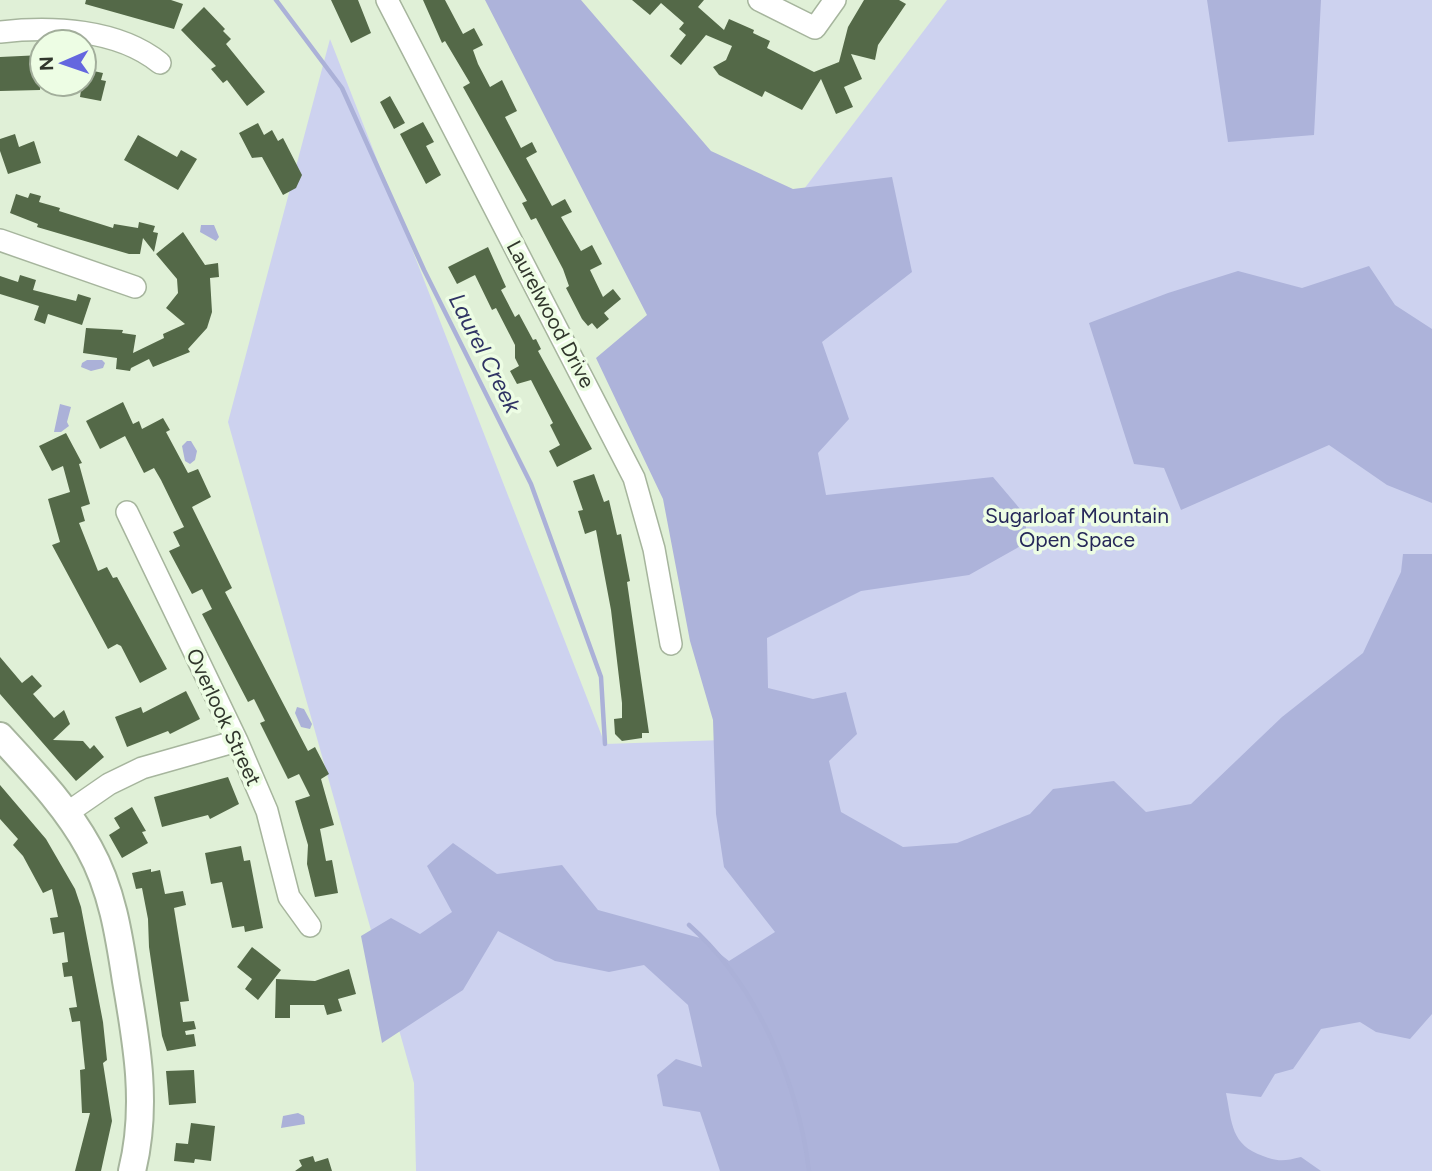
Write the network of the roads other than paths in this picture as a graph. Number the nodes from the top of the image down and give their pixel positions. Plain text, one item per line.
1 (387, 0) edge
2 (759, 0) edge
3 (835, 0) edge
4 (0, 32) edge
5 (160, 62) dead end
6 (0, 240) edge
7 (135, 287) dead end
8 (127, 512) dead end
9 (671, 644) dead end
10 (0, 736) edge
11 (237, 741) junction
12 (67, 813) junction
13 (310, 926) dead end
14 (132, 1171) edge

1 - 9 street, Laurelwood Drive
2 - 3 street
4 - 5 street
6 - 7 street
8 - 11 street, Overlook Street
10 - 12 main road
11 - 12 street
11 - 13 street, Overlook Street
12 - 14 main road

